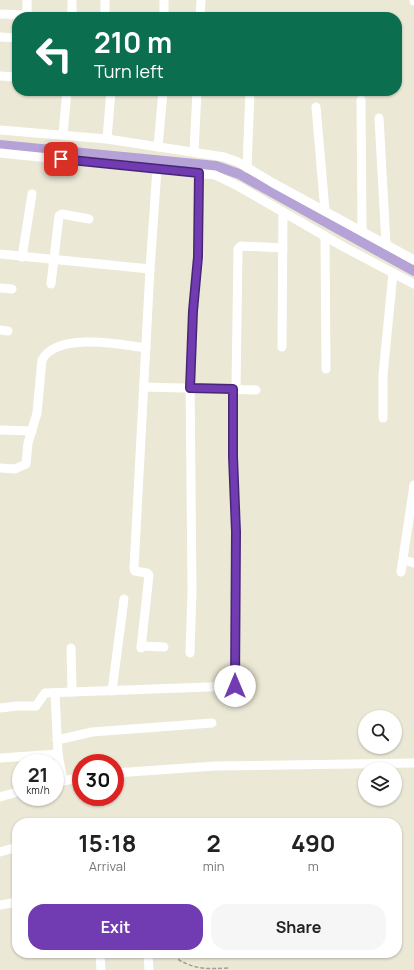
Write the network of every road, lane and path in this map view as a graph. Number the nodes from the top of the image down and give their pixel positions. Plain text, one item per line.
1 (27, 0) edge
2 (72, 0) edge
3 (105, 0) edge
4 (164, 0) edge
5 (201, 0) edge
6 (27, 12) edge
7 (72, 12) edge
8 (105, 12) edge
9 (164, 12) edge
10 (200, 12) edge
11 (0, 14) edge
12 (12, 14) edge
13 (0, 37) edge
14 (12, 38) edge
15 (0, 76) edge
16 (12, 77) edge
17 (66, 96) edge
18 (110, 96) edge
19 (163, 96) edge
20 (198, 96) edge
21 (250, 96) edge
22 (360, 100) dead end
23 (316, 108) dead end
24 (379, 118) dead end
25 (0, 130) edge
26 (63, 134) junction
27 (107, 140) junction
28 (158, 147) junction
29 (194, 152) junction
30 (0, 153) edge
31 (157, 168) junction
32 (247, 168) junction
33 (199, 173) junction
34 (32, 194) dead end
35 (325, 211) junction
36 (283, 212) junction
37 (89, 219) dead end
38 (362, 231) junction
39 (325, 236) junction
40 (386, 244) junction
41 (283, 248) junction
42 (0, 254) edge
43 (22, 257) junction
44 (53, 260) junction
45 (414, 260) edge
46 (150, 269) junction
47 (393, 273) junction
48 (52, 284) dead end
49 (414, 284) edge
50 (0, 288) edge
51 (12, 289) dead end
52 (282, 347) dead end
53 (146, 348) junction
54 (326, 369) dead end
55 (144, 387) junction
56 (190, 388) junction
57 (235, 389) junction
58 (256, 390) dead end
59 (383, 418) dead end
60 (0, 430) edge
61 (32, 431) junction
62 (0, 468) edge
63 (414, 485) edge
64 (404, 560) junction
65 (414, 563) edge
66 (401, 572) dead end
67 (124, 599) dead end
68 (164, 647) dead end
69 (71, 648) dead end
70 (190, 653) dead end
71 (235, 686) junction
72 (112, 691) junction
73 (72, 692) junction
74 (55, 693) junction
75 (235, 703) dead end
76 (0, 708) edge
77 (212, 723) dead end
78 (58, 740) junction
79 (58, 754) edge
80 (12, 757) edge
81 (0, 758) edge
82 (414, 763) edge
83 (124, 772) edge
84 (12, 794) edge
85 (0, 797) edge
86 (12, 848) edge
87 (0, 852) edge
88 (12, 903) edge
89 (0, 905) edge
90 (100, 958) edge
91 (148, 958) edge
92 (178, 958) edge
93 (229, 968) dead end
94 (101, 970) edge
95 (149, 970) edge

1 - 6 street
2 - 7 street
3 - 8 street
4 - 9 street
5 - 10 street
11 - 12 street
13 - 14 street
15 - 16 street
17 - 26 street
18 - 27 street
19 - 28 street
20 - 29 street
21 - 32 street
22 - 38 street
23 - 35 street
24 - 40 street
25 - 26 street
26 - 27 street
27 - 28 street
28 - 29 street
29 - 32 street
30 - 31 street
31 - 33 street
31 - 46 street
32 - 35 street
33 - 36 street
33 - 56 street
34 - 43 street
35 - 38 street
36 - 39 street
36 - 41 street
37 - 44 street
38 - 40 street
39 - 47 street
39 - 54 street
40 - 45 street
41 - 52 street
41 - 57 street
42 - 43 street
43 - 44 street
44 - 46 street
44 - 48 street
46 - 53 street
47 - 49 street
47 - 59 street
50 - 51 street
53 - 55 street
53 - 61 street
55 - 56 street
55 - 68 street
56 - 57 street
56 - 70 street
57 - 58 street
57 - 71 street
60 - 61 street
61 - 62 street
63 - 64 street
64 - 65 street
64 - 66 street
67 - 72 street
69 - 73 street
71 - 72 street
71 - 75 street
72 - 73 street
73 - 74 street
74 - 76 street
74 - 78 street
77 - 78 street
78 - 79 street
80 - 81 street
82 - 83 street
84 - 85 street
86 - 87 street
88 - 89 street
90 - 94 street
91 - 95 street
92 - 93 path

